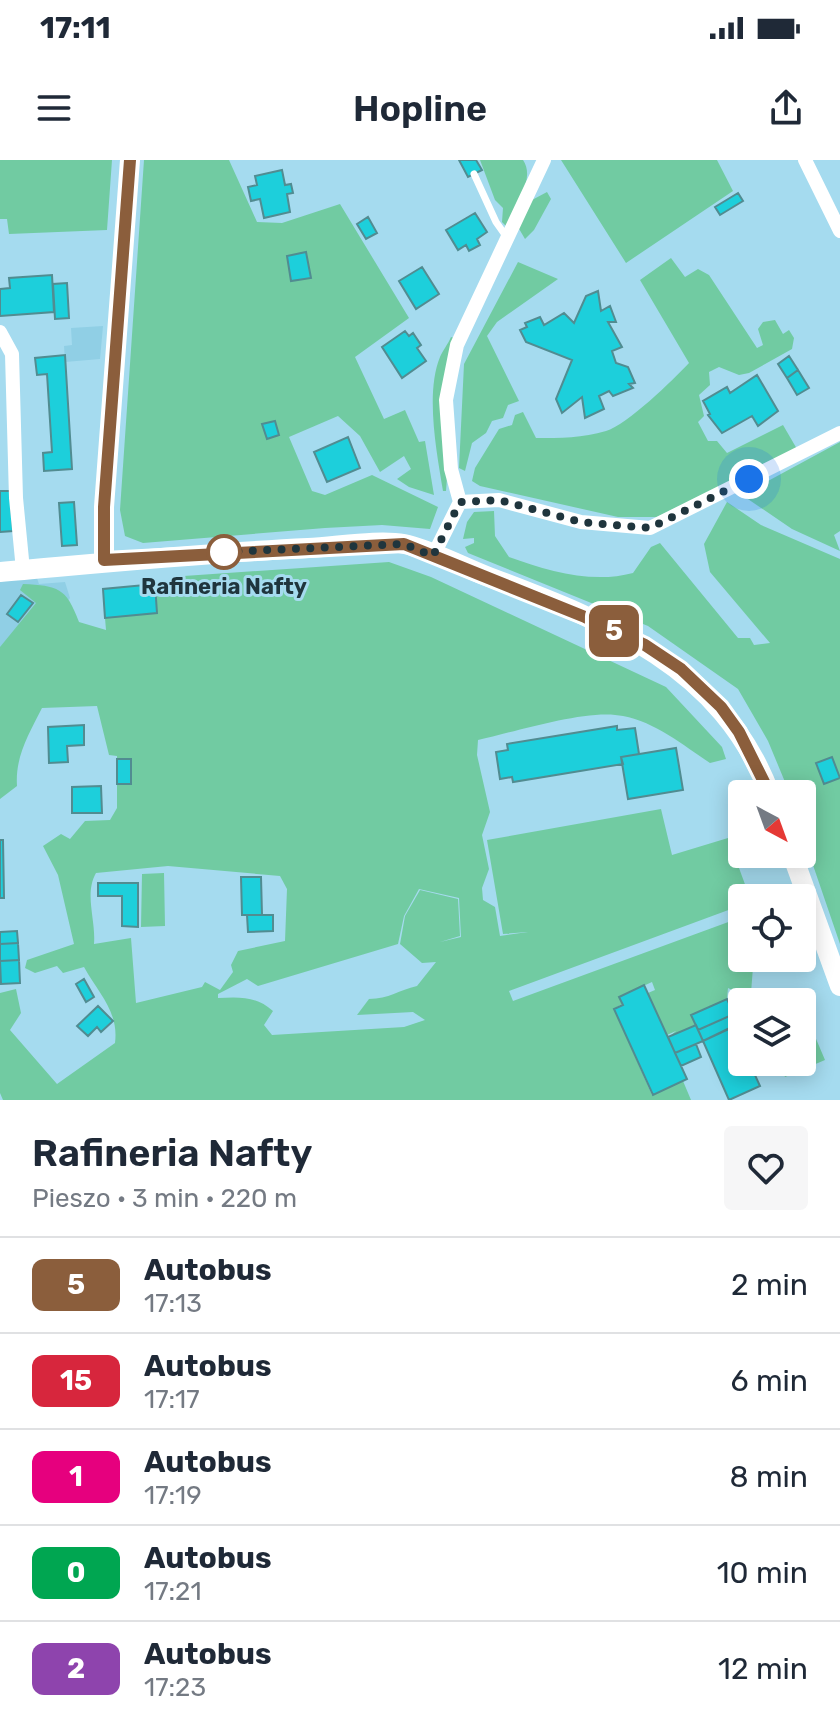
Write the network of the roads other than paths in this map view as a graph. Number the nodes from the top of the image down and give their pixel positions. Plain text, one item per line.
1 (130, 160) edge
2 (544, 160) edge
3 (805, 160) edge
4 (474, 174) dead end
5 (840, 231) edge
6 (509, 239) junction
7 (0, 332) edge
8 (840, 433) edge
9 (460, 502) junction
10 (433, 556) junction
11 (104, 560) junction
12 (23, 570) junction
13 (0, 572) edge
14 (763, 780) edge
15 (797, 868) edge
16 (840, 986) edge

1 - 11 street
2 - 6 street
3 - 5 street
4 - 6 lane
6 - 9 street
7 - 12 street
8 - 9 street
9 - 10 street
10 - 11 street
10 - 14 street
11 - 12 street
12 - 13 street
15 - 16 street

